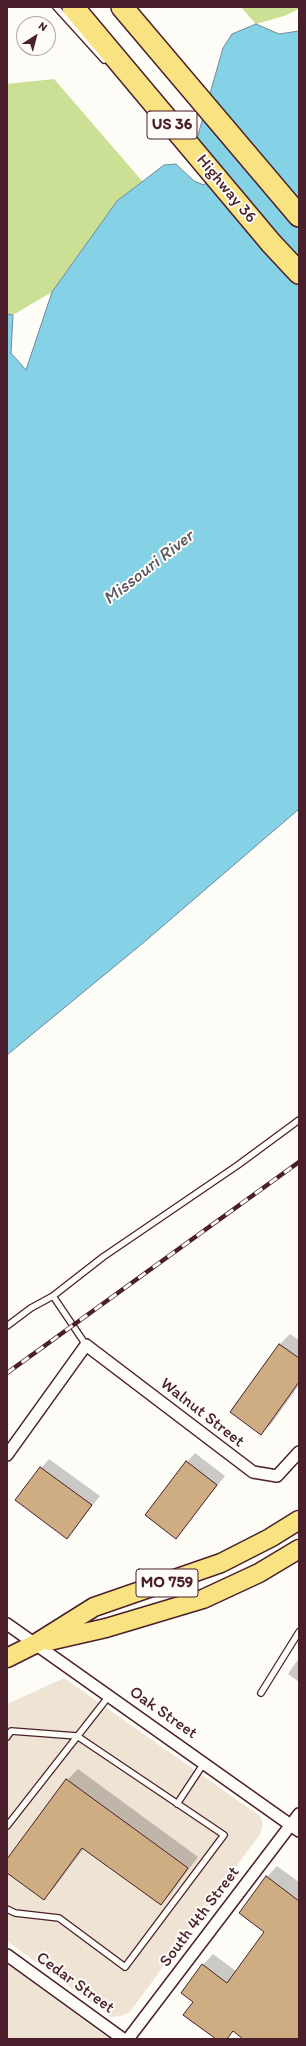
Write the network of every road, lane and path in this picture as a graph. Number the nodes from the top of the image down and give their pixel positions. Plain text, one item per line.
1 (56, 7) edge
2 (73, 7) edge
3 (122, 7) edge
4 (108, 64) dead end
5 (299, 216) edge
6 (299, 273) edge
7 (299, 1120) edge
8 (53, 1296) junction
9 (7, 1326) edge
10 (86, 1345) junction
11 (299, 1452) edge
12 (7, 1455) edge
13 (299, 1520) edge
14 (299, 1549) edge
15 (7, 1624) edge
16 (299, 1632) edge
17 (35, 1644) junction
18 (7, 1658) edge
19 (261, 1693) dead end
20 (109, 1695) junction
21 (77, 1736) junction
22 (7, 1737) edge
23 (204, 1763) junction
24 (177, 1804) junction
25 (299, 1814) edge
26 (7, 1826) edge
27 (295, 1829) edge
28 (7, 1909) edge
29 (7, 1955) edge
30 (123, 2039) edge
31 (128, 2039) edge

1 - 4 lane
2 - 6 highway, Highway 36 / US 36
3 - 5 highway, US 36
7 - 8 lane
8 - 9 lane
8 - 10 lane
10 - 11 street, Walnut Street
10 - 12 street
13 - 17 main road, MO 759
14 - 17 main road, MO 759
15 - 17 street, Oak Street
16 - 19 lane
17 - 18 main road, MO 759
17 - 20 street, Oak Street
20 - 21 lane
20 - 23 street, Oak Street
21 - 22 lane
21 - 24 lane
21 - 26 lane
23 - 24 lane
23 - 27 street, Oak Street
24 - 28 lane
25 - 27 street, South 4th Street
27 - 31 street, South 4th Street
29 - 30 street, Cedar Street

